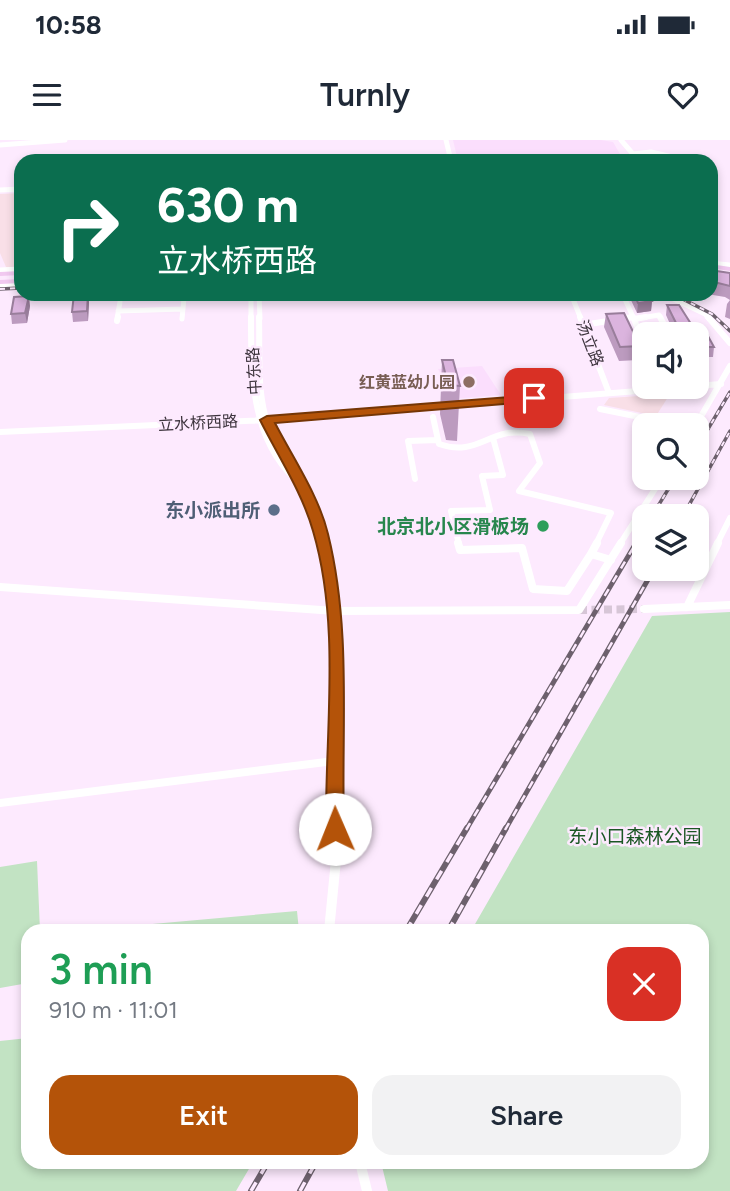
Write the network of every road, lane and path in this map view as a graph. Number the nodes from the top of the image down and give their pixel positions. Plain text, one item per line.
1 (65, 140) edge
2 (621, 140) edge
3 (0, 145) edge
4 (633, 154) joint
5 (660, 154) edge
6 (184, 301) edge
7 (251, 301) edge
8 (259, 301) edge
9 (574, 301) edge
10 (626, 301) edge
11 (678, 301) edge
12 (120, 302) dead end
13 (183, 309) junction
14 (149, 310) junction
15 (118, 311) junction
16 (182, 319) dead end
17 (634, 319) junction
18 (148, 320) dead end
19 (117, 321) dead end
20 (635, 322) edge
21 (663, 322) edge
22 (583, 325) junction
23 (730, 343) edge
24 (730, 366) edge
25 (722, 384) junction
26 (709, 385) edge
27 (632, 391) edge
28 (609, 393) junction
29 (600, 409) dead end
30 (704, 413) edge
31 (632, 415) edge
32 (433, 417) dead end
33 (263, 420) junction
34 (0, 432) edge
35 (493, 438) junction
36 (438, 440) junction
37 (415, 479) dead end
38 (655, 490) edge
39 (730, 518) edge
40 (591, 554) junction
41 (611, 560) junction
42 (0, 587) edge
43 (730, 605) edge
44 (687, 607) junction
45 (644, 609) tunnel mouth
46 (335, 611) junction
47 (334, 761) junction
48 (0, 803) edge
49 (331, 924) edge
50 (362, 1169) edge
51 (367, 1191) edge

1 - 3 street
2 - 4 street
4 - 5 street
6 - 13 street
7 - 33 street, 中东路
8 - 33 street, 中东路
9 - 22 street, 汤立路
10 - 17 street
11 - 23 street
12 - 15 street
13 - 14 street
13 - 16 street
14 - 15 street
14 - 18 street
15 - 19 street
17 - 20 street
17 - 21 street
17 - 22 street
22 - 28 street, 汤立路
24 - 25 street
25 - 26 street
25 - 30 street
27 - 28 street, 立水桥西路
28 - 33 street, 立水桥西路
29 - 31 street
32 - 36 street
33 - 34 street, 立水桥西路
33 - 46 street, 中东路
35 - 36 street
35 - 40 street
35 - 40 street
36 - 37 street
38 - 41 street
39 - 44 street
40 - 41 street
41 - 46 street
42 - 46 street
43 - 44 street
44 - 45 street
46 - 47 street, 中东路
47 - 48 street
47 - 49 street, 中东路
50 - 51 street

